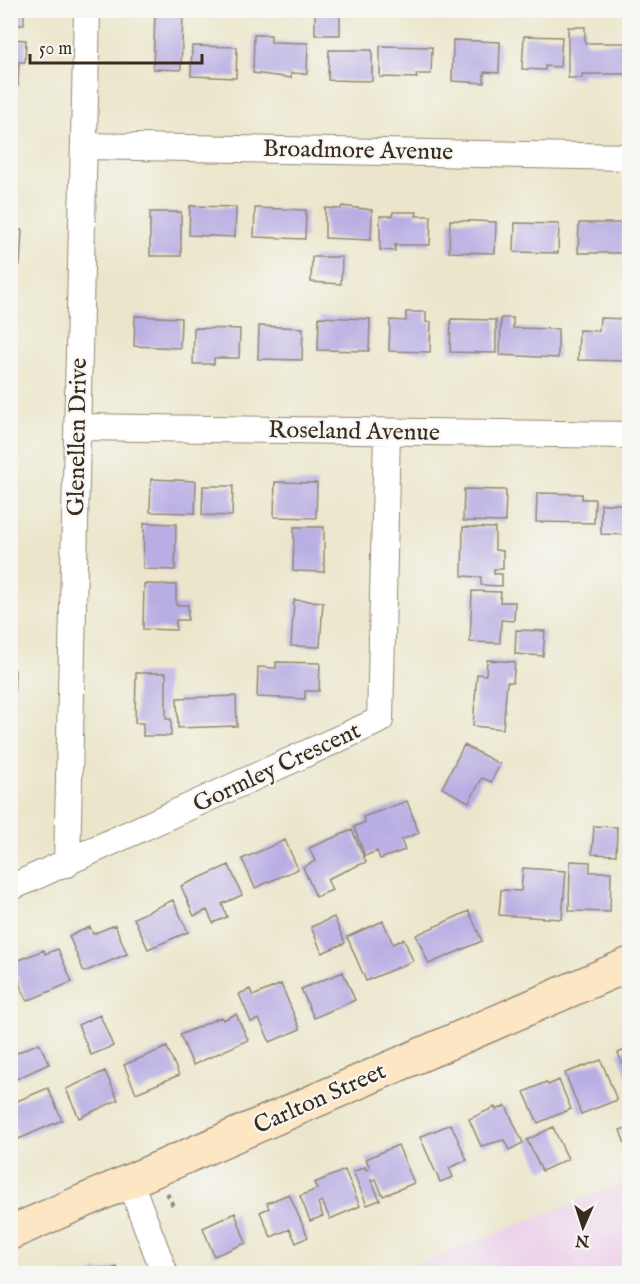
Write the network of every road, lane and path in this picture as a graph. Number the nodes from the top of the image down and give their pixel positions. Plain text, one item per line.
1 (87, 10) edge
2 (86, 146) junction
3 (630, 157) edge
4 (79, 427) junction
5 (387, 432) junction
6 (630, 435) edge
7 (68, 864) junction
8 (10, 888) edge
9 (630, 964) edge
10 (130, 1182) junction
11 (165, 1189) dead end
12 (174, 1208) dead end
13 (10, 1233) edge
14 (165, 1274) edge

1 - 2 street, Glenellen Drive
2 - 3 street, Broadmore Avenue
2 - 4 street, Glenellen Drive
4 - 5 street, Roseland Avenue
4 - 7 street, Glenellen Drive
5 - 6 street, Roseland Avenue
5 - 7 street, Gormley Crescent
7 - 8 street, Gormley Crescent
9 - 10 main road, Carlton Street
10 - 13 main road, Carlton Street
10 - 14 street
11 - 12 path

